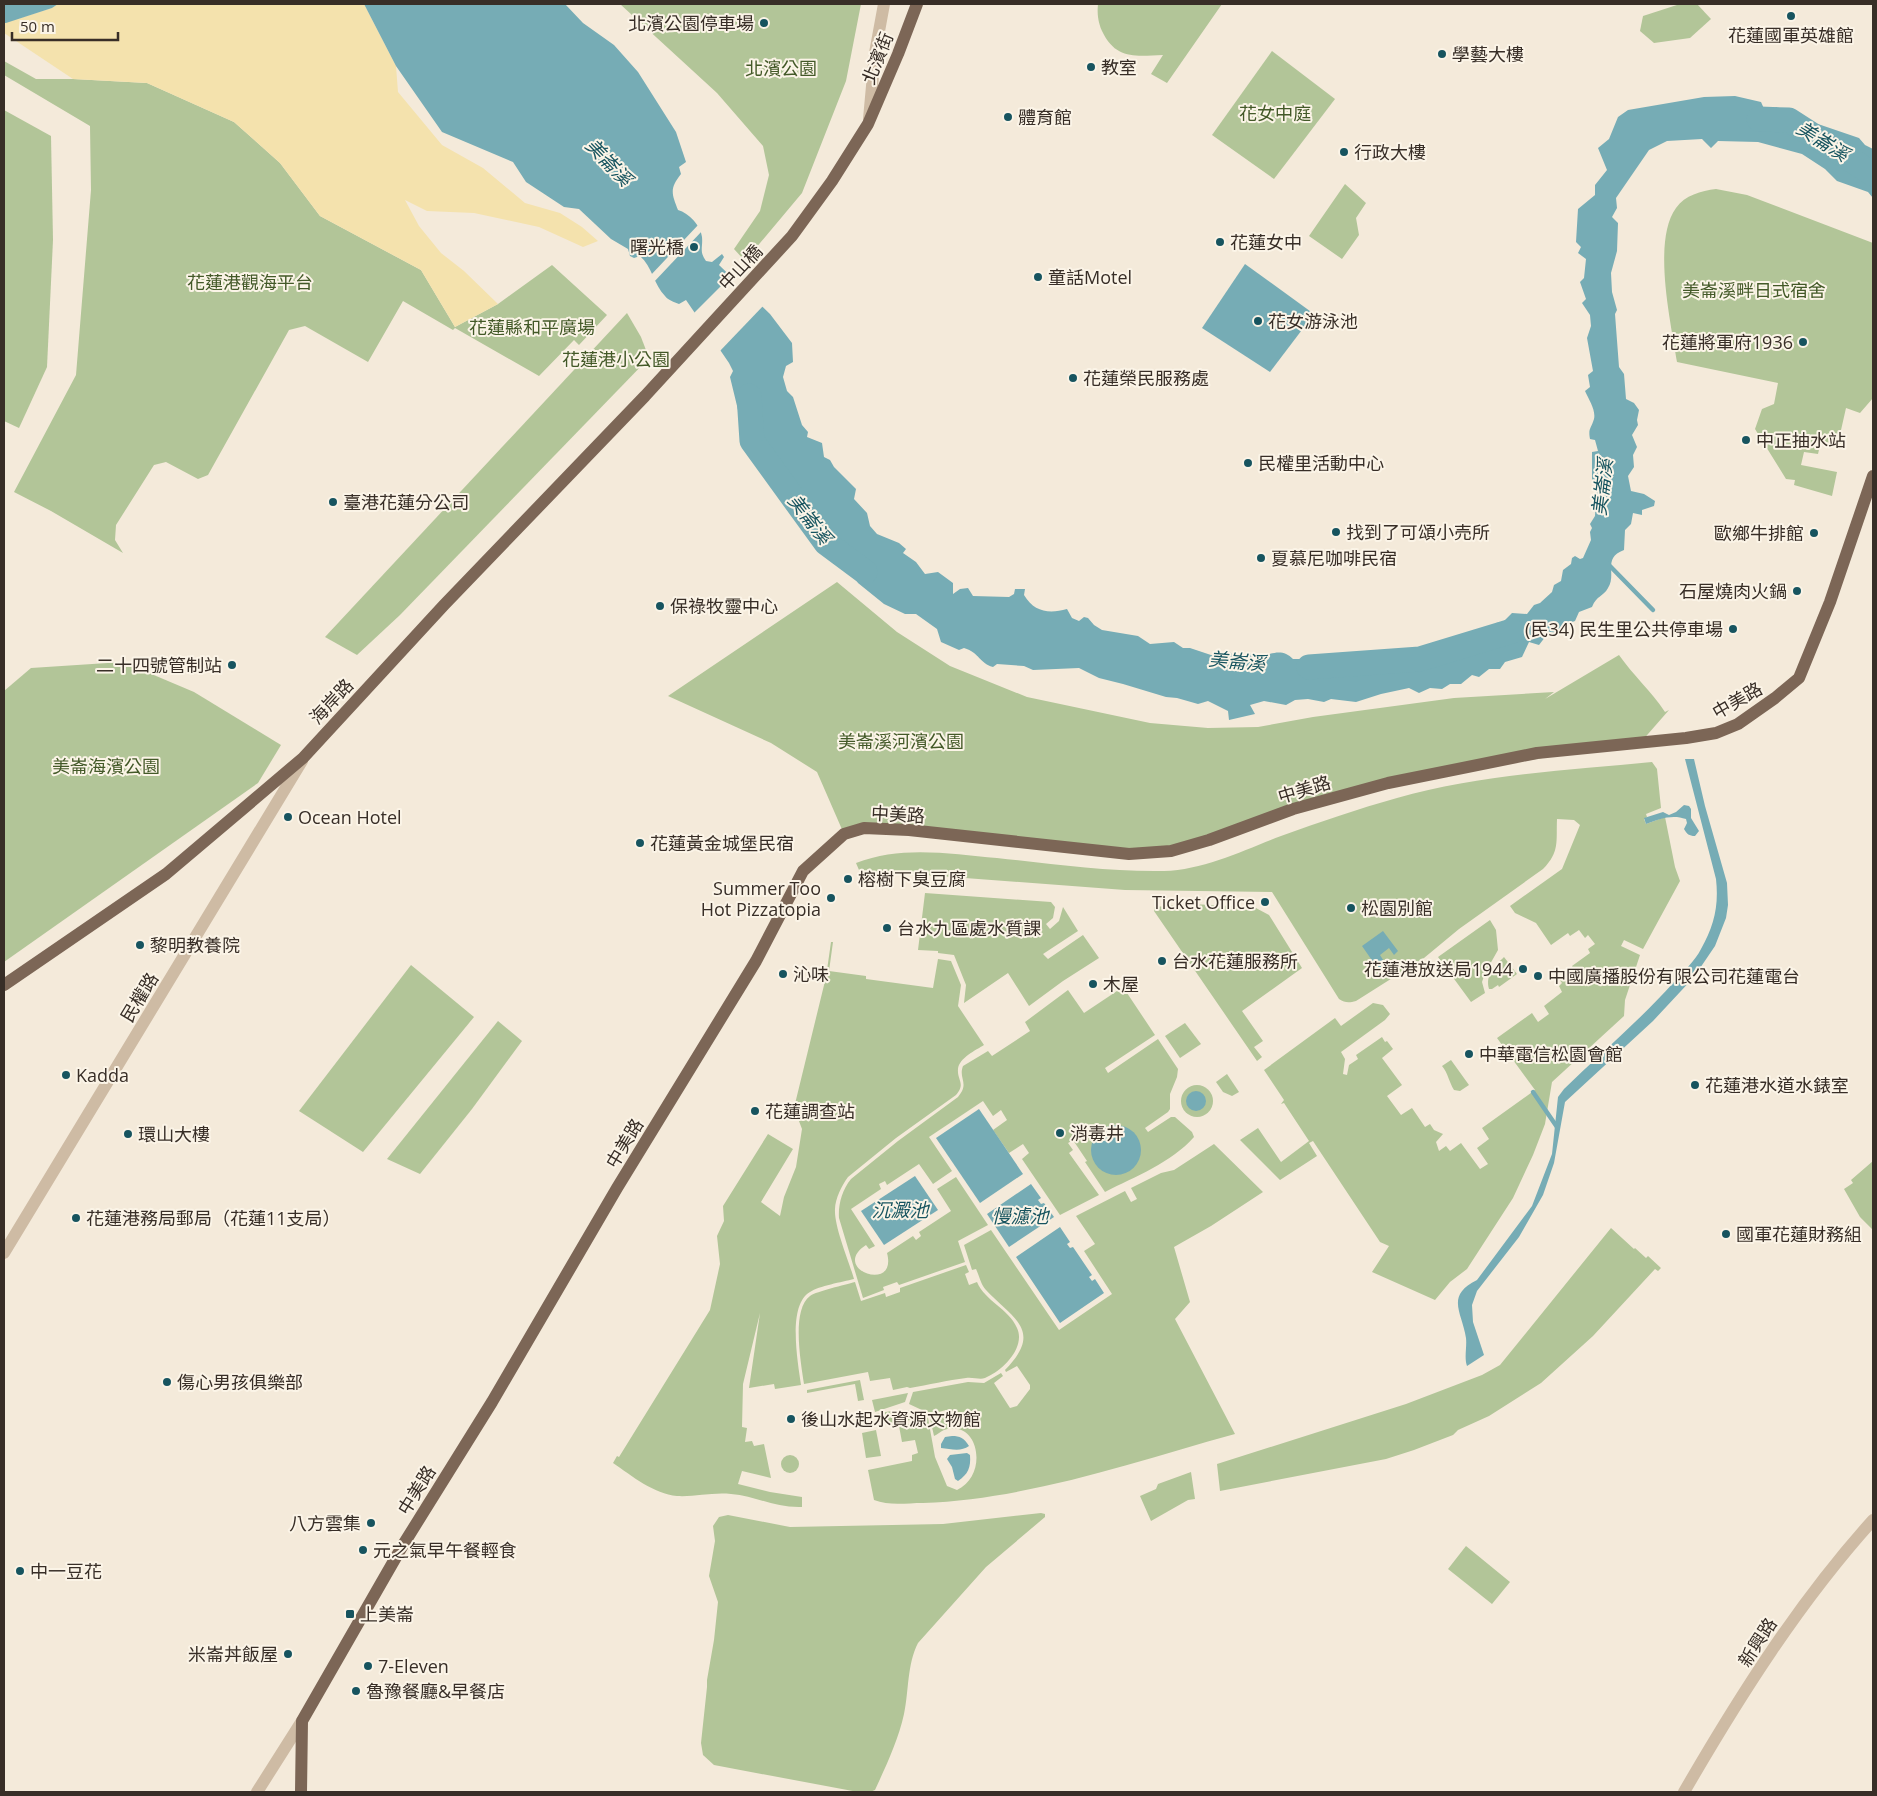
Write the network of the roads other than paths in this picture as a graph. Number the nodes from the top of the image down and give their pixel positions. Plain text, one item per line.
1 (884, 4) edge
2 (916, 4) edge
3 (868, 124) junction
4 (645, 396) joint
5 (1873, 476) edge
6 (303, 758) junction
7 (4, 985) edge
8 (4, 1253) edge
9 (1873, 1520) edge
10 (302, 1720) junction
11 (257, 1792) edge
12 (301, 1792) edge
13 (1684, 1792) edge

1 - 3 street
2 - 3 main road, 北濱街
3 - 4 main road, 中山橋
4 - 6 main road, 海岸路
5 - 10 main road, 中美路
6 - 7 main road, 海岸路
6 - 8 street, 民權路
9 - 13 street, 新興路
10 - 11 street, 中美路
10 - 12 main road

